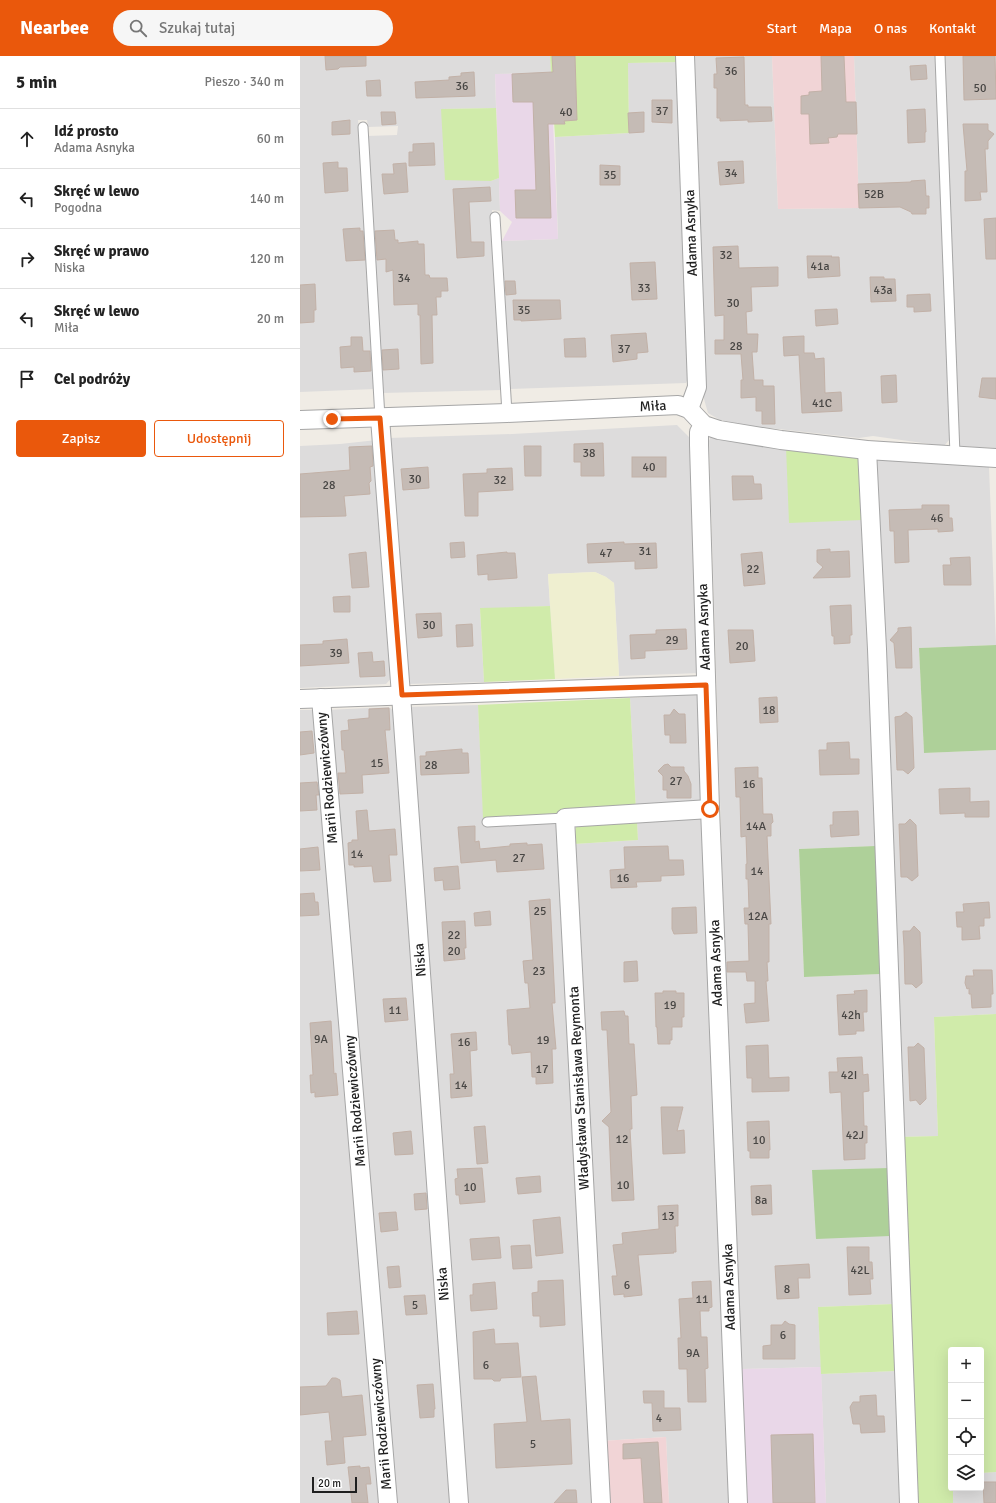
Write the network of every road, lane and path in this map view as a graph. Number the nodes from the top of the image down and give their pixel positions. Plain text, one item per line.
1 (685, 56) edge
2 (940, 56) edge
3 (362, 127) dead end
4 (495, 217) dead end
5 (689, 410) junction
6 (507, 413) junction
7 (380, 418) junction
8 (300, 420) edge
9 (704, 425) junction
10 (867, 450) junction
11 (955, 455) junction
12 (996, 458) edge
13 (706, 685) junction
14 (402, 695) junction
15 (321, 698) junction
16 (300, 699) edge
17 (710, 809) junction
18 (565, 818) junction
19 (487, 822) dead end
20 (388, 1503) edge
21 (459, 1503) edge
22 (601, 1503) edge
23 (738, 1503) edge
24 (909, 1503) edge

1 - 5 street, Adama Asnyka
2 - 11 lane
3 - 7 lane
4 - 6 lane
5 - 6 street, Miła
5 - 9 street
6 - 7 street, Miła
7 - 8 street, Miła
7 - 14 street, Niska
9 - 10 street
9 - 13 street, Adama Asnyka
10 - 11 street
10 - 24 street
11 - 12 street
13 - 14 street
13 - 17 street, Adama Asnyka
14 - 15 street
14 - 21 street, Niska
15 - 16 street
15 - 20 street, Marii Rodziewiczówny
17 - 18 street
17 - 23 street, Adama Asnyka
18 - 19 lane
18 - 22 street, Władysława Stanisława Reymonta

